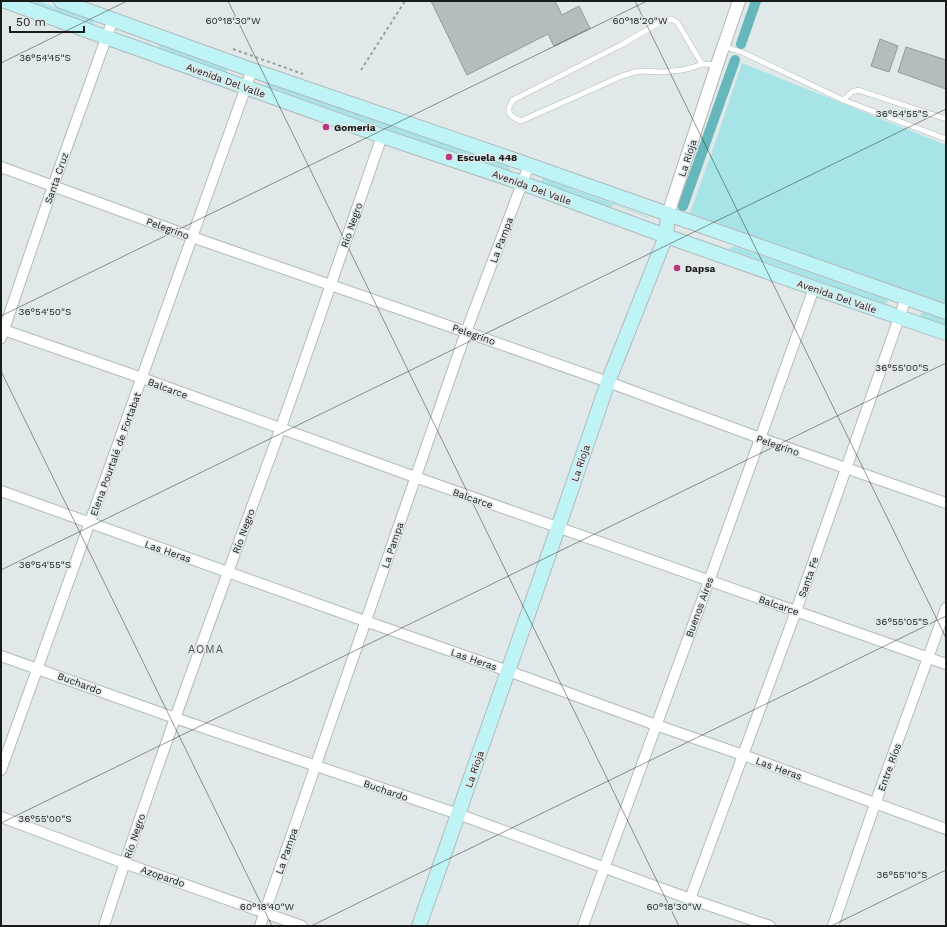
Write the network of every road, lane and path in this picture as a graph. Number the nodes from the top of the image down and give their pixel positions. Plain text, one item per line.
1 (5, 1) edge
2 (61, 1) edge
3 (405, 1) edge
4 (740, 1) edge
5 (112, 19) junction
6 (106, 37) junction
7 (724, 46) junction
8 (702, 64) junction
9 (717, 65) junction
10 (252, 70) junction
11 (361, 70) dead end
12 (246, 87) junction
13 (843, 100) junction
14 (946, 119) edge
15 (382, 136) junction
16 (946, 139) edge
17 (529, 165) junction
18 (1, 167) edge
19 (522, 183) junction
20 (53, 186) junction
21 (668, 214) junction
22 (666, 236) junction
23 (192, 237) junction
24 (330, 285) junction
25 (814, 288) junction
26 (906, 298) junction
27 (946, 312) edge
28 (900, 317) junction
29 (2, 332) edge
30 (466, 332) junction
31 (946, 333) edge
32 (142, 378) junction
33 (608, 382) junction
34 (280, 429) junction
35 (760, 438) junction
36 (846, 468) junction
37 (415, 477) junction
38 (1, 491) edge
39 (946, 503) edge
40 (90, 524) junction
41 (558, 528) junction
42 (227, 572) junction
43 (709, 581) junction
44 (946, 608) edge
45 (796, 611) junction
46 (365, 622) junction
47 (1, 656) edge
48 (928, 658) junction
49 (946, 664) edge
50 (37, 668) junction
51 (508, 671) junction
52 (175, 718) junction
53 (656, 725) junction
54 (743, 755) junction
55 (315, 766) junction
56 (1, 770) edge
57 (875, 804) junction
58 (458, 814) junction
59 (1, 817) edge
60 (946, 829) edge
61 (124, 863) junction
62 (604, 867) junction
63 (690, 899) junction
64 (264, 912) junction
65 (758, 924) edge
66 (104, 926) edge
67 (260, 926) edge
68 (302, 926) edge
69 (419, 926) edge
70 (583, 926) edge
71 (770, 926) edge
72 (833, 926) edge

1 - 6 main road, Avenida Del Valle
2 - 5 main road, Avenida Del Valle
3 - 11 path
4 - 7 street, La Rioja
5 - 6 street, Santa Cruz
5 - 10 main road, Avenida Del Valle
6 - 12 main road, Avenida Del Valle
6 - 20 street, Santa Cruz
7 - 9 street, La Rioja
7 - 13 lane
8 - 8 lane
8 - 9 lane
9 - 21 street, La Rioja
10 - 12 street, Elena Pourtalé de Fortabat
10 - 17 main road, Avenida Del Valle
12 - 15 main road, Avenida Del Valle
12 - 23 street, Elena Pourtalé de Fortabat
13 - 14 lane
13 - 16 lane
15 - 19 main road, Avenida Del Valle
15 - 24 street, Río Negro
17 - 19 street, La Pampa
17 - 21 main road, Avenida Del Valle
18 - 20 street, Pelegrino
19 - 22 main road, Avenida Del Valle
19 - 30 street, La Pampa
20 - 23 street, Pelegrino
20 - 29 street, Santa Cruz
21 - 22 main road, La Rioja
21 - 26 main road, Avenida Del Valle
22 - 25 main road, Avenida Del Valle
22 - 33 main road, La Rioja
23 - 24 street, Pelegrino
23 - 32 street, Elena Pourtalé de Fortabat
24 - 30 street, Pelegrino
24 - 34 street, Río Negro
25 - 28 main road, Avenida Del Valle
25 - 35 street, Buenos Aires
26 - 27 main road, Avenida Del Valle
26 - 28 street, Santa Fe
28 - 31 main road, Avenida Del Valle
28 - 36 street, Santa Fe
29 - 32 street, Balcarce
30 - 33 street, Pelegrino
30 - 37 street, La Pampa
32 - 34 street, Balcarce
32 - 40 street, Elena Pourtalé de Fortabat
33 - 35 street, Pelegrino
33 - 41 main road, La Rioja
34 - 37 street, Balcarce
34 - 42 street, Río Negro
35 - 36 street, Pelegrino
35 - 43 street, Buenos Aires
36 - 39 street, Pelegrino
36 - 45 street, Santa Fe
37 - 41 street, Balcarce
37 - 46 street, La Pampa
38 - 40 street, Las Heras
40 - 42 street, Las Heras
40 - 50 street, Elena Pourtalé de Fortabat
41 - 43 street, Balcarce
41 - 51 main road, La Rioja
42 - 46 street, Las Heras
42 - 52 street, Río Negro
43 - 45 street, Balcarce
43 - 53 street, Buenos Aires
44 - 48 street, Entre Ríos
45 - 48 street, Balcarce
45 - 54 street, Santa Fe
46 - 51 street, Las Heras
46 - 55 street, La Pampa
47 - 50 street, Buchardo
48 - 49 street, Balcarce
48 - 57 street, Entre Ríos
50 - 52 street, Buchardo
50 - 56 street, Elena Pourtalé de Fortabat
51 - 53 street, Las Heras
51 - 58 main road, La Rioja
52 - 55 street, Buchardo
52 - 61 street, Río Negro
53 - 54 street, Las Heras
53 - 62 street, Buenos Aires
54 - 57 street, Las Heras
54 - 63 street, Santa Fe
55 - 58 street, Buchardo
55 - 64 street, La Pampa
57 - 60 street, Las Heras
57 - 72 street, Entre Ríos
58 - 62 street, Buchardo
58 - 69 main road, La Rioja
59 - 61 street, Azopardo
61 - 64 street, Azopardo
61 - 66 street, Río Negro
62 - 63 street, Buchardo
62 - 70 street, Buenos Aires
63 - 65 street, Buchardo
64 - 67 street, La Pampa
64 - 68 street, Azopardo
65 - 71 street, Buchardo

